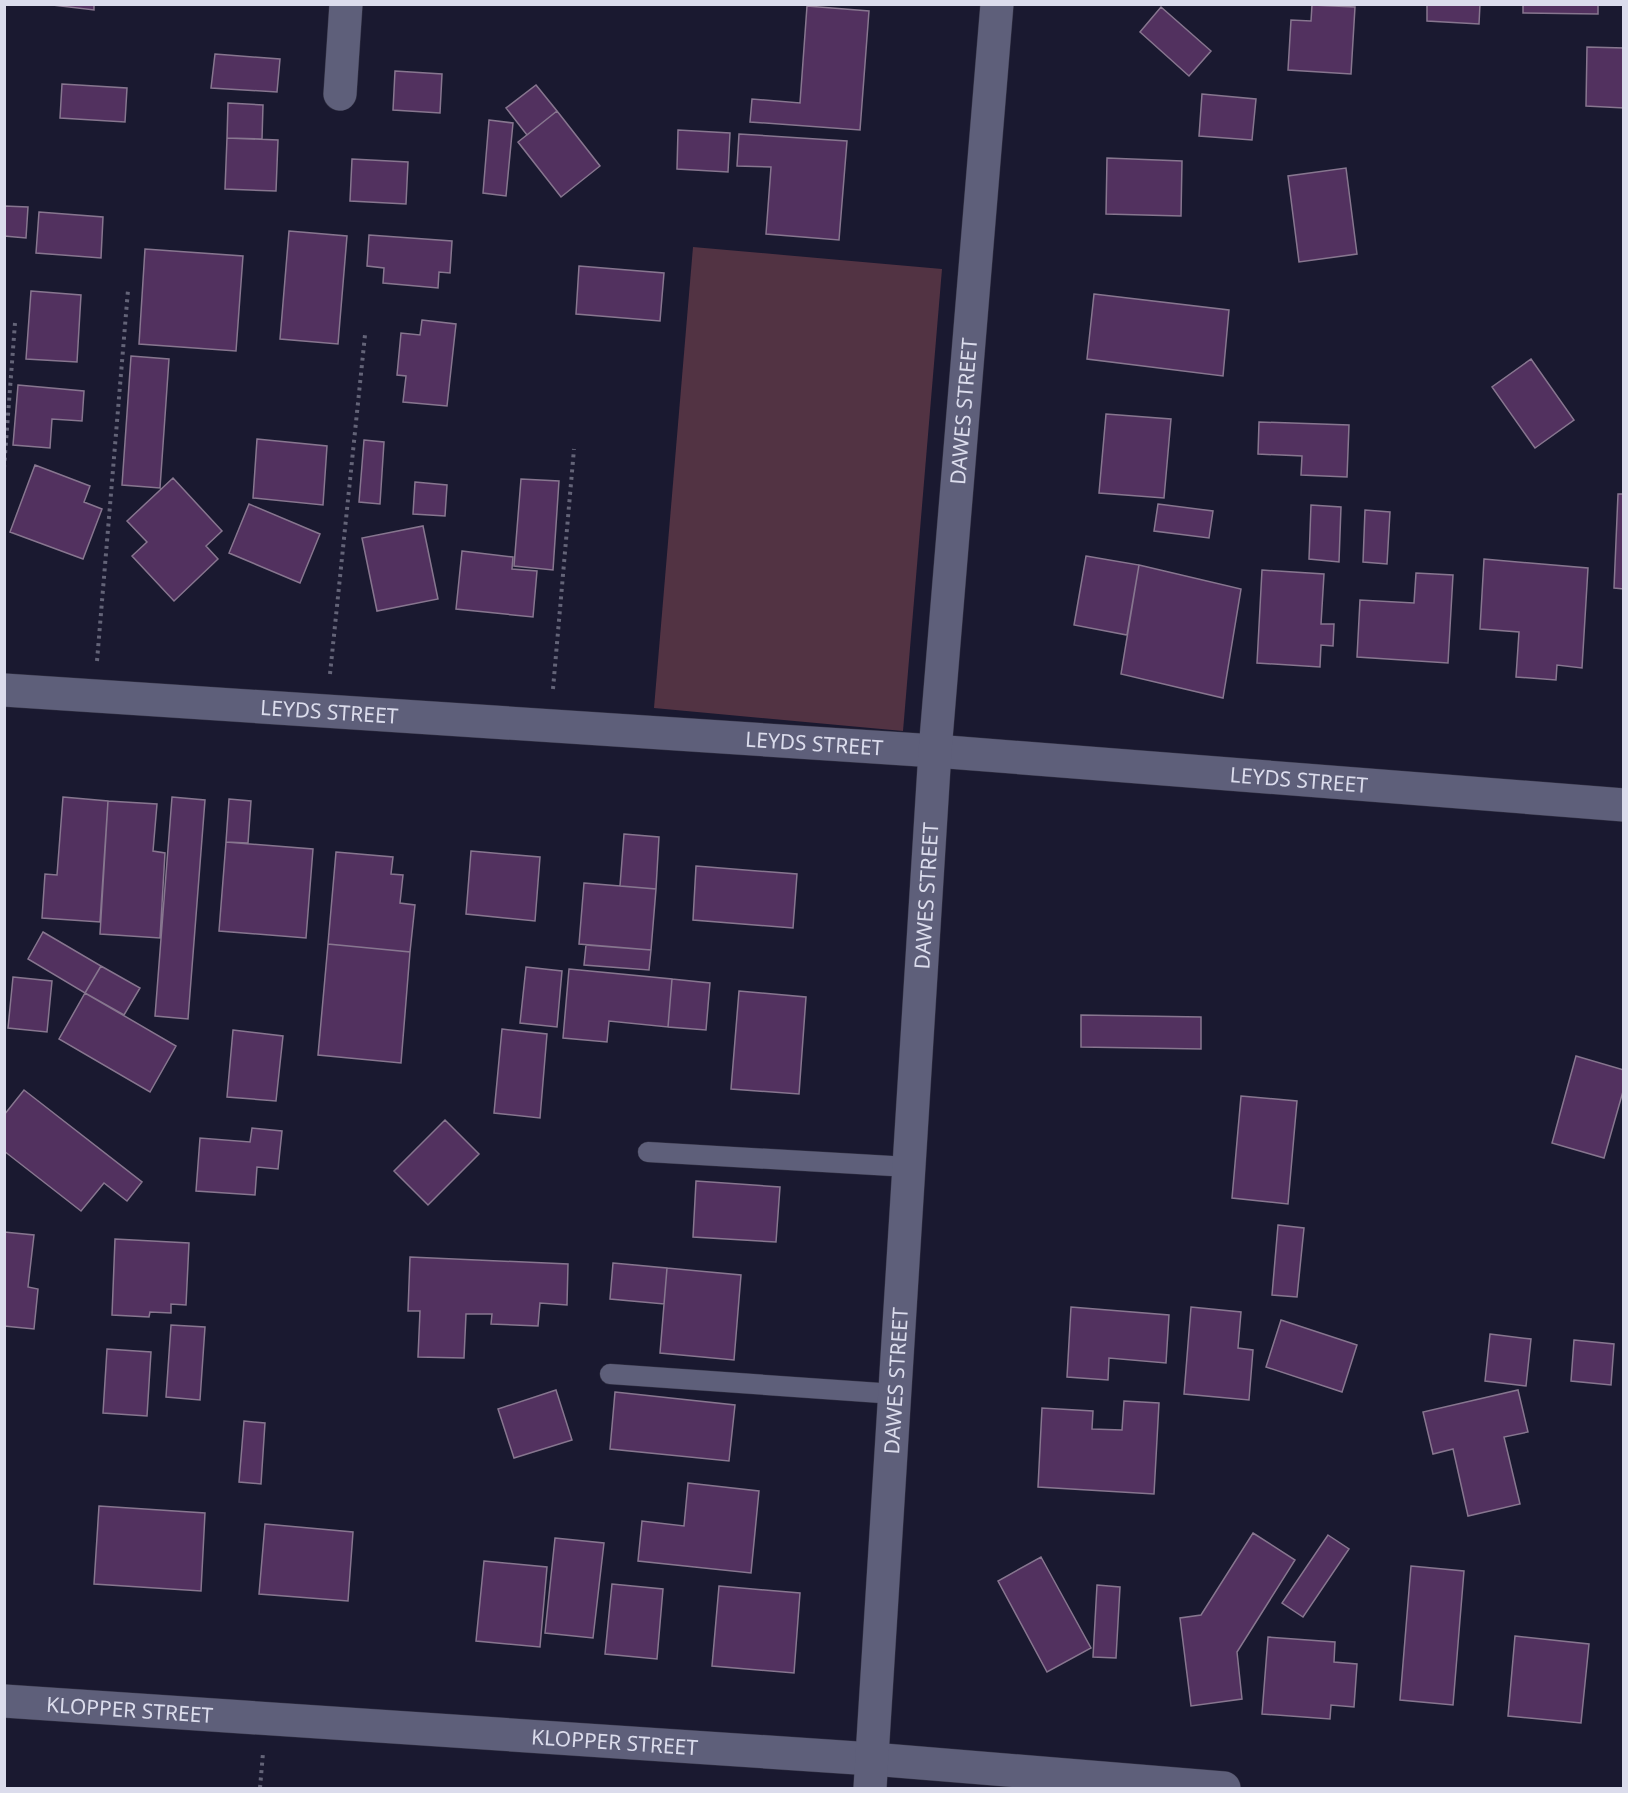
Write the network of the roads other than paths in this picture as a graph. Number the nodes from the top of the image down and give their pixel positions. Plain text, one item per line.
1 (346, 4) edge
2 (997, 4) edge
3 (340, 94) dead end
4 (4, 690) edge
5 (935, 751) junction
6 (1623, 805) edge
7 (648, 1152) dead end
8 (909, 1167) junction
9 (610, 1374) dead end
10 (895, 1394) junction
11 (4, 1701) edge
12 (871, 1774) edge
13 (1224, 1788) edge

1 - 3 street
2 - 5 street, DAWES STREET
4 - 5 street, LEYDS STREET
5 - 6 street, LEYDS STREET
5 - 8 street, DAWES STREET
7 - 8 lane
8 - 10 street, DAWES STREET
9 - 10 lane
10 - 12 street, DAWES STREET
11 - 12 street, KLOPPER STREET
12 - 13 street, KLOPPER STREET

